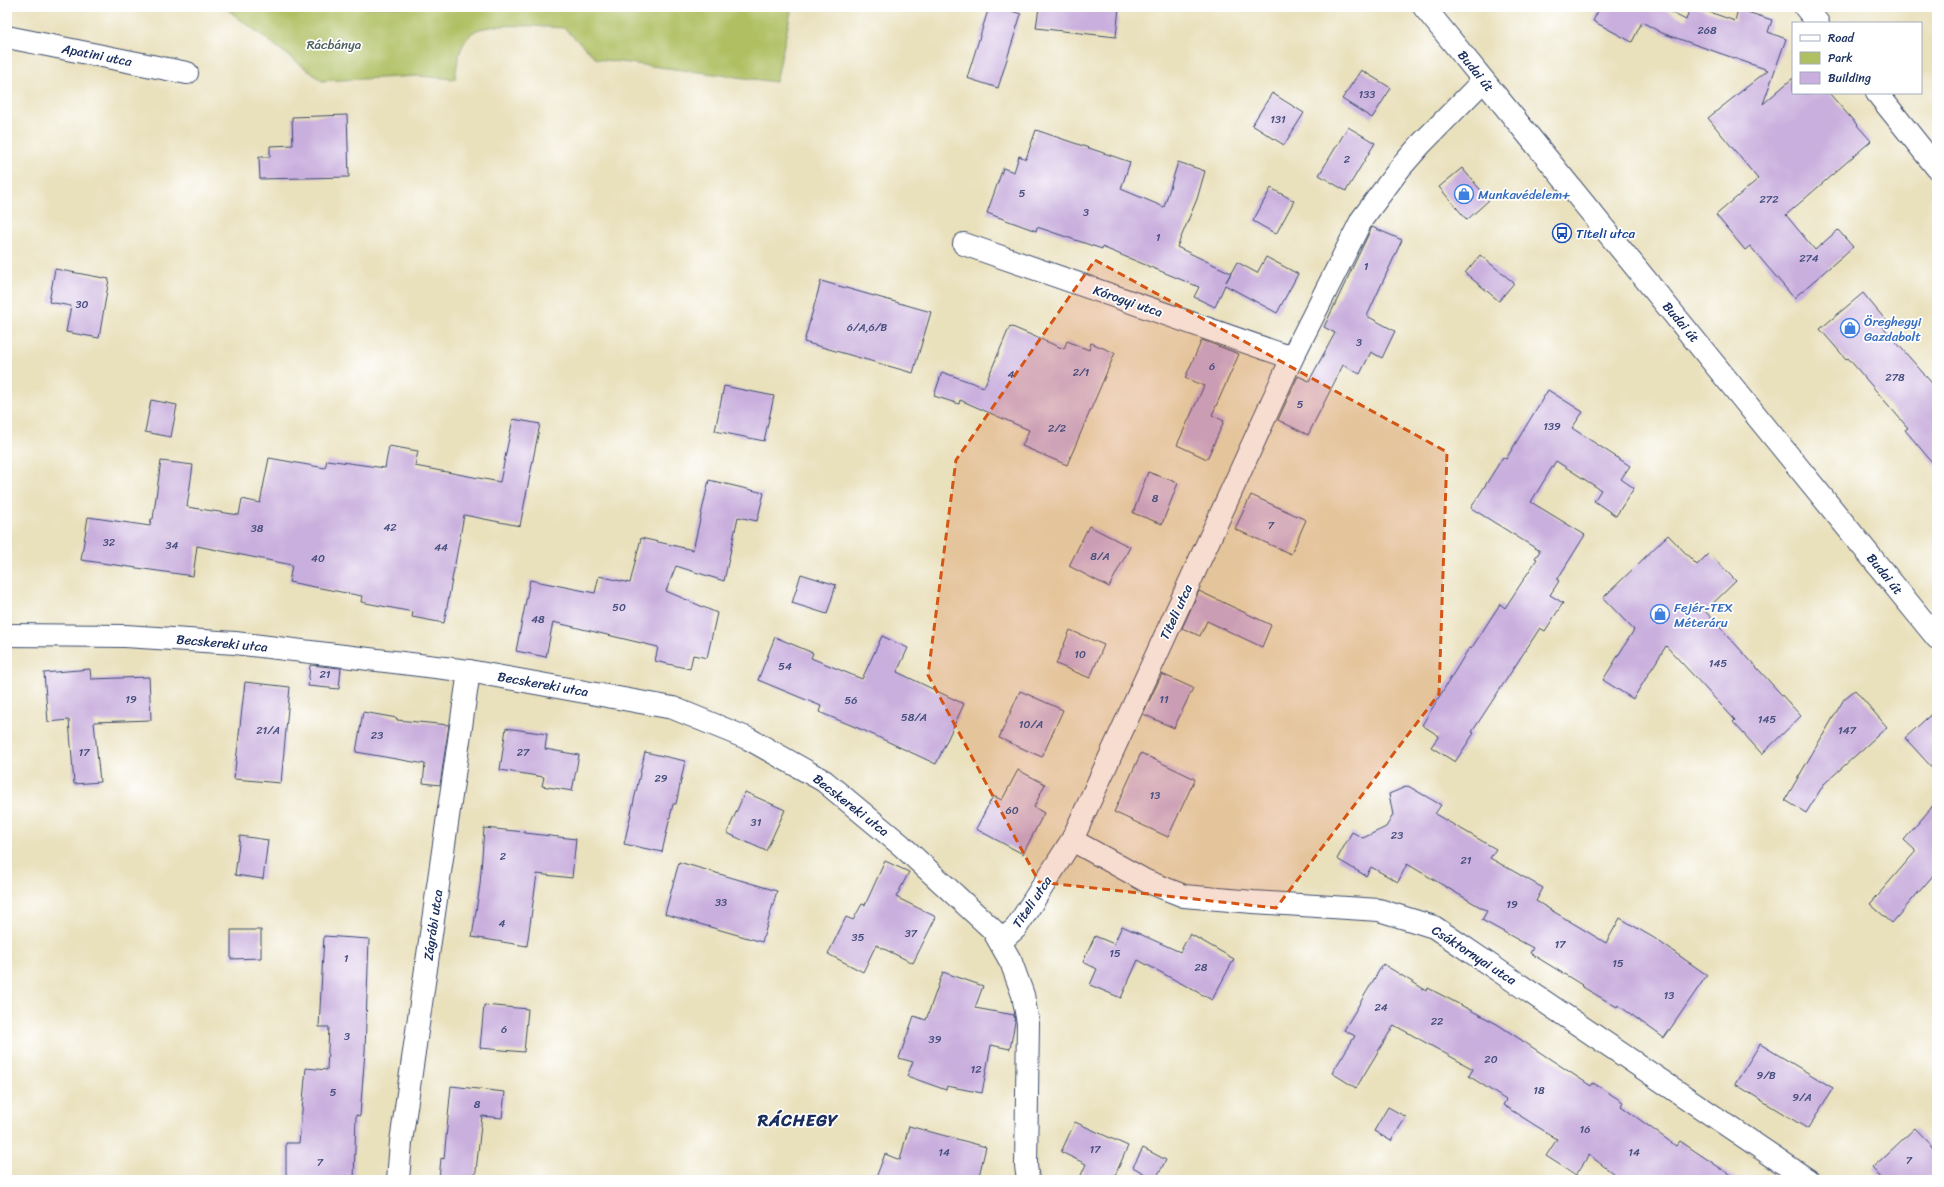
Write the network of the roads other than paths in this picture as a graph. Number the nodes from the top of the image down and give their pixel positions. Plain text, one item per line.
1 (1424, 7) edge
2 (1805, 7) edge
3 (1817, 22) edge
4 (7, 37) edge
5 (187, 73) dead end
6 (1483, 81) junction
7 (1878, 94) edge
8 (1937, 168) edge
9 (964, 244) dead end
10 (1292, 358) junction
11 (7, 635) edge
12 (1937, 638) edge
13 (469, 671) junction
14 (1072, 840) junction
15 (1000, 942) junction
16 (398, 1180) edge
17 (1028, 1180) edge
18 (1808, 1180) edge

1 - 6 street, Budai út
2 - 3 street
4 - 5 street, Apatini utca
6 - 10 street, Titeli utca
6 - 12 street, Budai út
7 - 8 street
9 - 10 street, Kórogyi utca
10 - 14 street, Titeli utca
11 - 13 street, Becskereki utca
13 - 15 street, Becskereki utca
13 - 16 street, Zágrábi utca
14 - 15 street, Titeli utca
14 - 18 street, Csáktornyai utca
15 - 17 street

